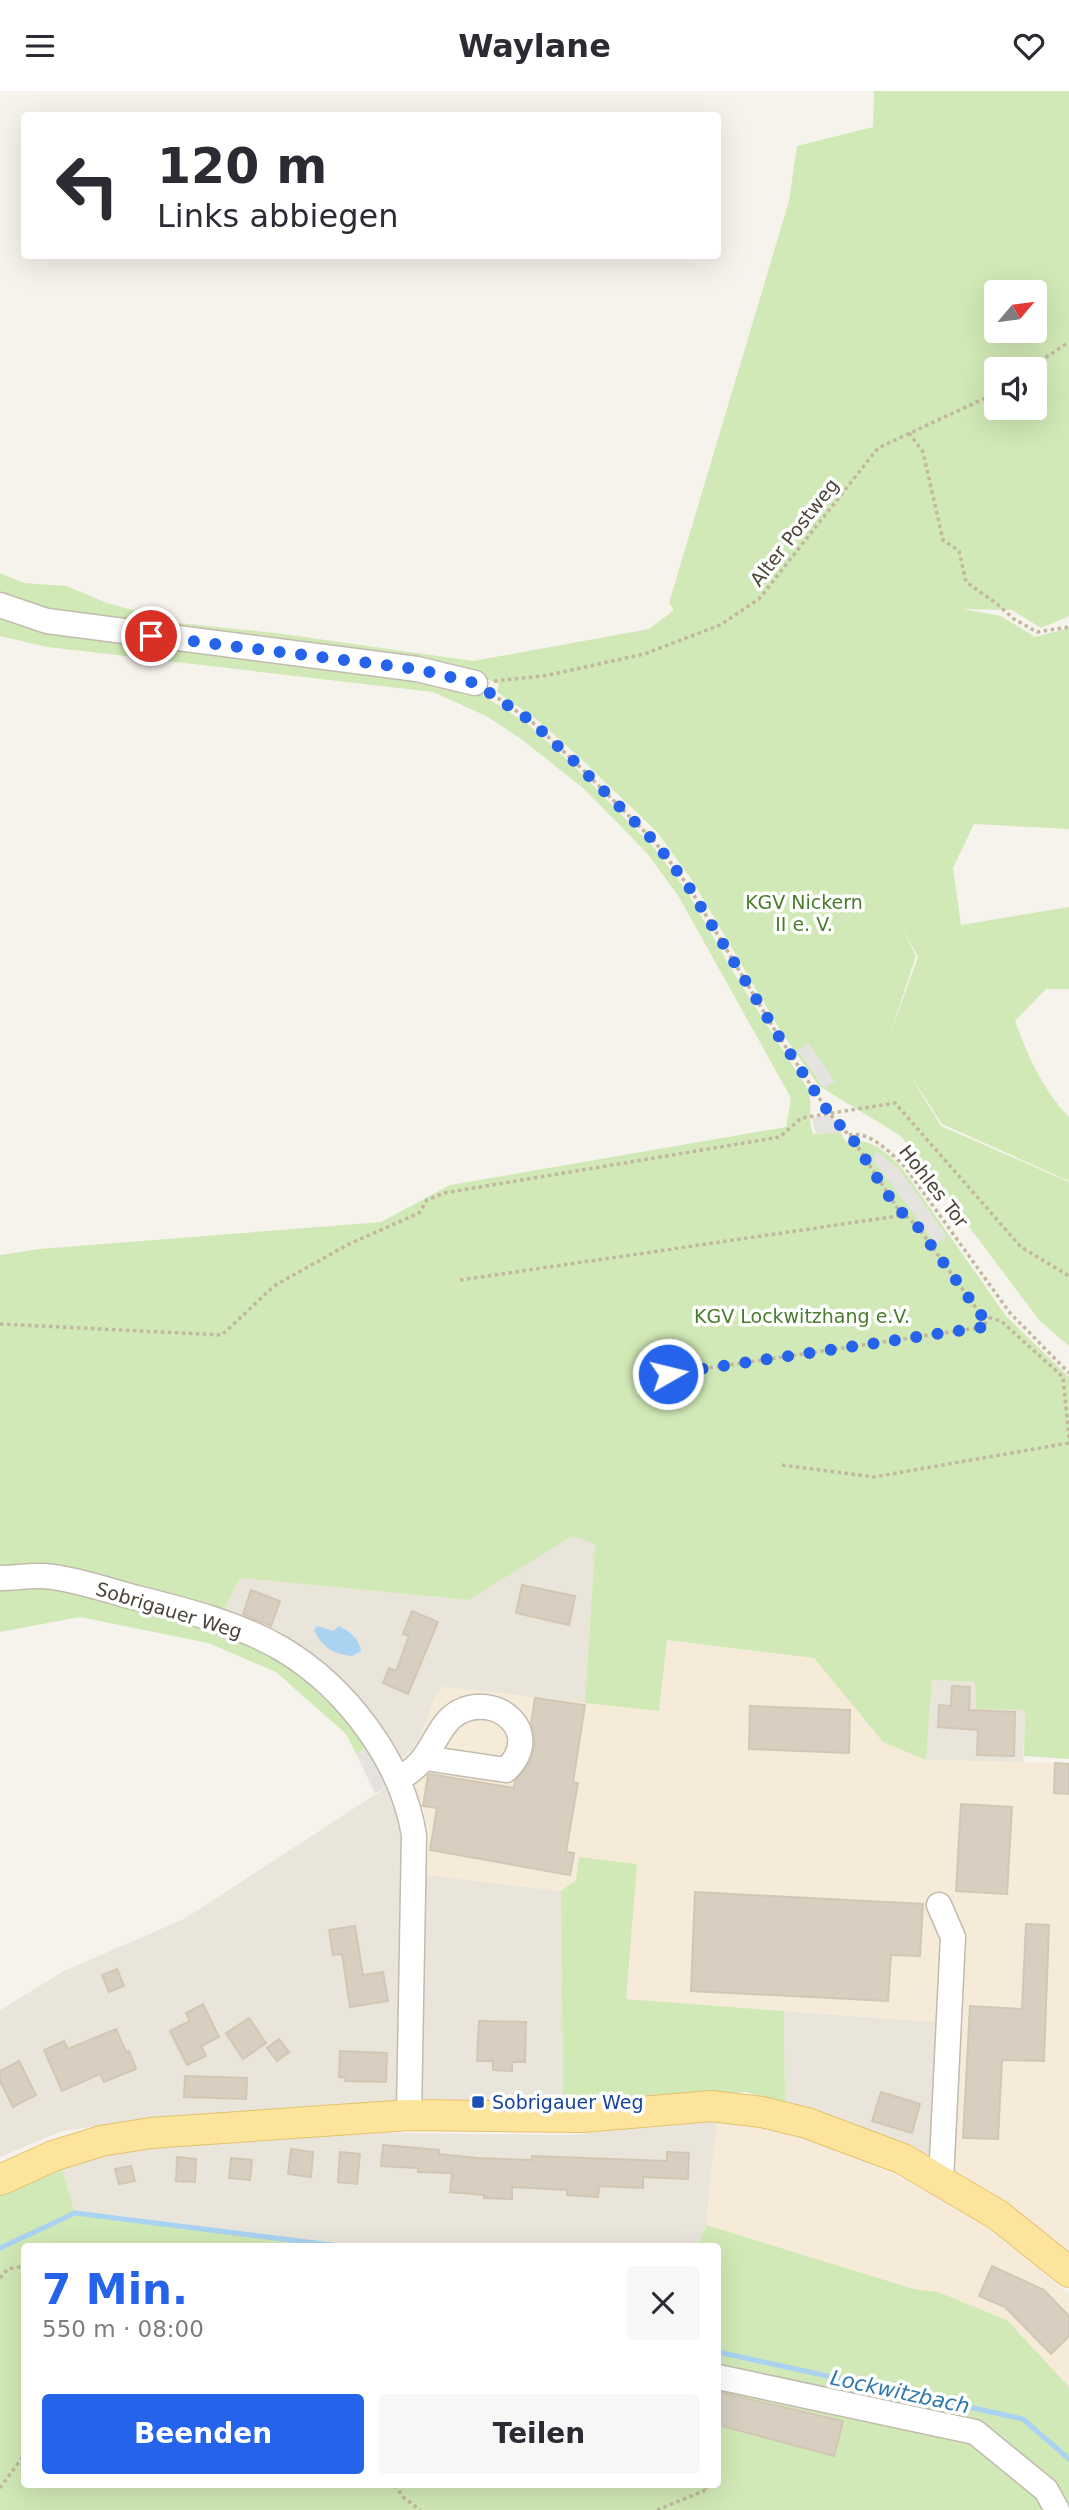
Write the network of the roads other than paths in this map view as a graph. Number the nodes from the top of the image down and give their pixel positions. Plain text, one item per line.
1 (0, 605) edge
2 (475, 683) road end
3 (0, 1578) edge
4 (425, 1758) dead end
5 (398, 1780) junction
6 (939, 1905) dead end
7 (409, 2115) junction
8 (0, 2180) edge
9 (940, 2180) junction
10 (1069, 2272) edge
11 (721, 2378) edge
12 (1057, 2510) edge

1 - 2 street
3 - 5 street, Sobrigauer Weg
4 - 5 street
5 - 7 street, Sobrigauer Weg
6 - 9 street
7 - 8 main road
7 - 9 main road
9 - 10 main road
11 - 12 street

